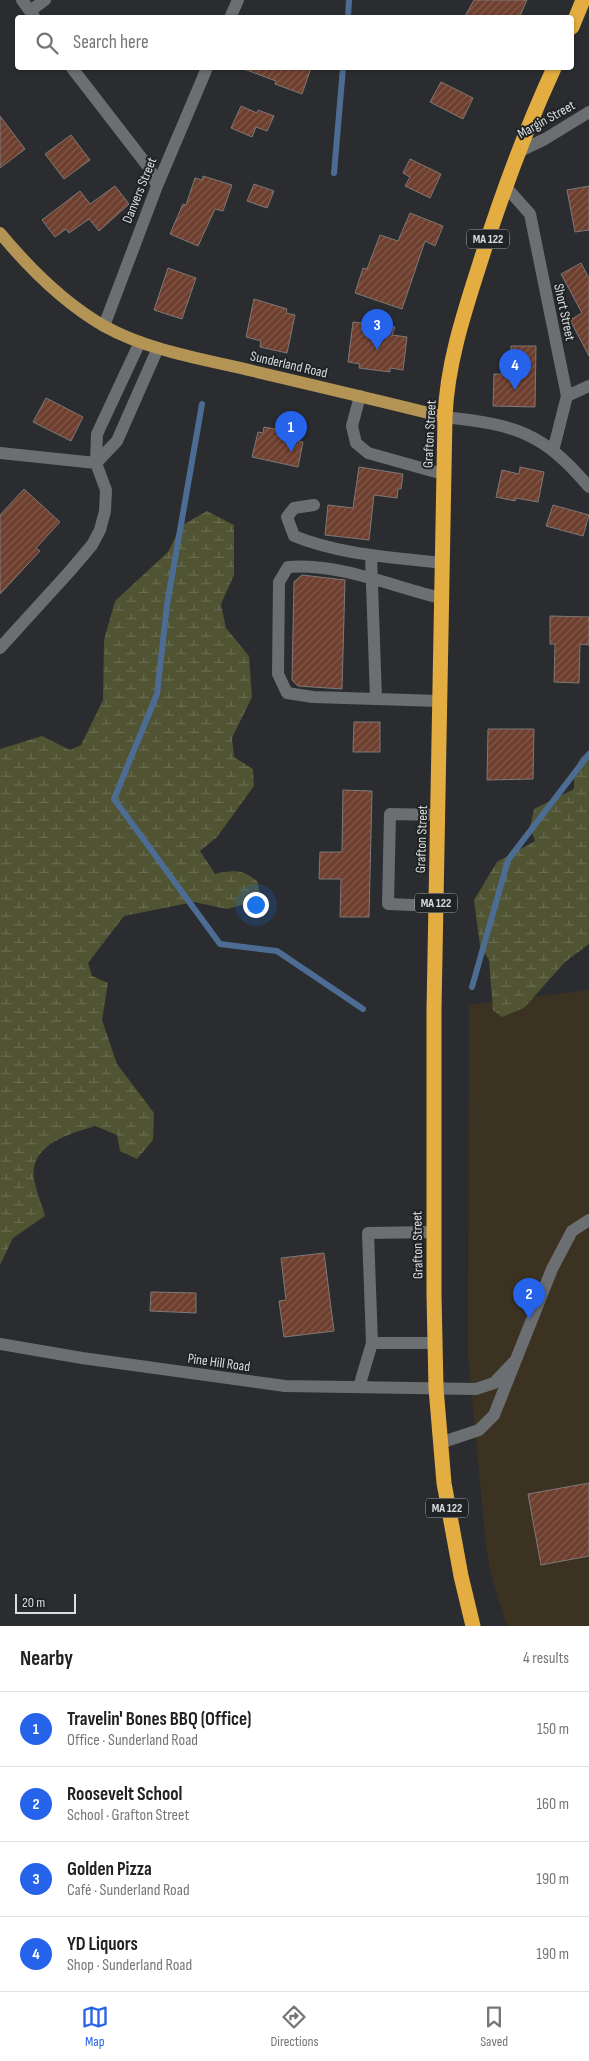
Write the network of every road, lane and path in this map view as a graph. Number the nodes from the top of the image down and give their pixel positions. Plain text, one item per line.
1 (22, 0) edge
2 (45, 0) edge
3 (238, 0) edge
4 (584, 0) edge
5 (33, 14) edge
6 (231, 15) edge
7 (574, 22) edge
8 (74, 70) edge
9 (206, 70) edge
10 (553, 70) edge
11 (589, 112) edge
12 (518, 152) junction
13 (157, 186) junction
14 (505, 186) junction
15 (0, 233) edge
16 (104, 326) junction
17 (140, 342) junction
18 (158, 348) junction
19 (589, 386) edge
20 (360, 396) junction
21 (567, 396) junction
22 (445, 417) junction
23 (553, 451) junction
24 (0, 452) edge
25 (96, 463) junction
26 (443, 474) junction
27 (589, 487) edge
28 (314, 505) dead end
29 (371, 555) junction
30 (442, 563) junction
31 (371, 580) junction
32 (441, 598) junction
33 (0, 648) edge
34 (376, 699) junction
35 (440, 701) junction
36 (438, 815) junction
37 (436, 906) junction
38 (589, 1220) edge
39 (433, 1232) junction
40 (372, 1343) junction
41 (435, 1343) junction
42 (0, 1344) edge
43 (514, 1362) junction
44 (359, 1387) junction
45 (436, 1388) junction
46 (440, 1443) junction
47 (473, 1626) edge

1 - 5 street
2 - 5 street
3 - 6 street
4 - 7 highway
8 - 13 street
9 - 13 street, Danvers Street
10 - 12 highway, Grafton Street / MA 122
11 - 12 street, Margin Street
12 - 14 highway, Grafton Street / MA 122
13 - 16 street, Danvers Street
14 - 21 street, Short Street
14 - 22 highway, Grafton Street / MA 122
15 - 16 main road, Sunderland Road
16 - 17 main road, Sunderland Road
17 - 18 main road, Sunderland Road
17 - 25 street
18 - 20 main road, Sunderland Road
18 - 25 street
19 - 21 street
20 - 22 main road, Sunderland Road
20 - 26 street
21 - 23 street, Short Street
22 - 23 street, Sunderland Road
22 - 26 highway, Grafton Street / MA 122
23 - 27 street, Sunderland Road
24 - 25 street
25 - 33 street
26 - 30 highway, Grafton Street / MA 122
28 - 29 street
29 - 30 street
29 - 31 street
30 - 32 highway, Grafton Street / MA 122
31 - 32 street
31 - 34 street
31 - 34 street
32 - 35 highway, Grafton Street / MA 122
34 - 35 street
35 - 36 highway, Grafton Street / MA 122
36 - 37 highway, Grafton Street / MA 122
36 - 37 street
37 - 39 highway, Grafton Street / MA 122
38 - 43 street
39 - 40 street
39 - 41 highway, Grafton Street / MA 122
40 - 41 street
40 - 44 street
41 - 45 highway, Grafton Street / MA 122
42 - 44 street, Pine Hill Road
43 - 45 street, Pine Hill Road
43 - 46 street
44 - 45 street, Pine Hill Road
45 - 46 highway, Grafton Street / MA 122
46 - 47 highway, Grafton Street / MA 122

